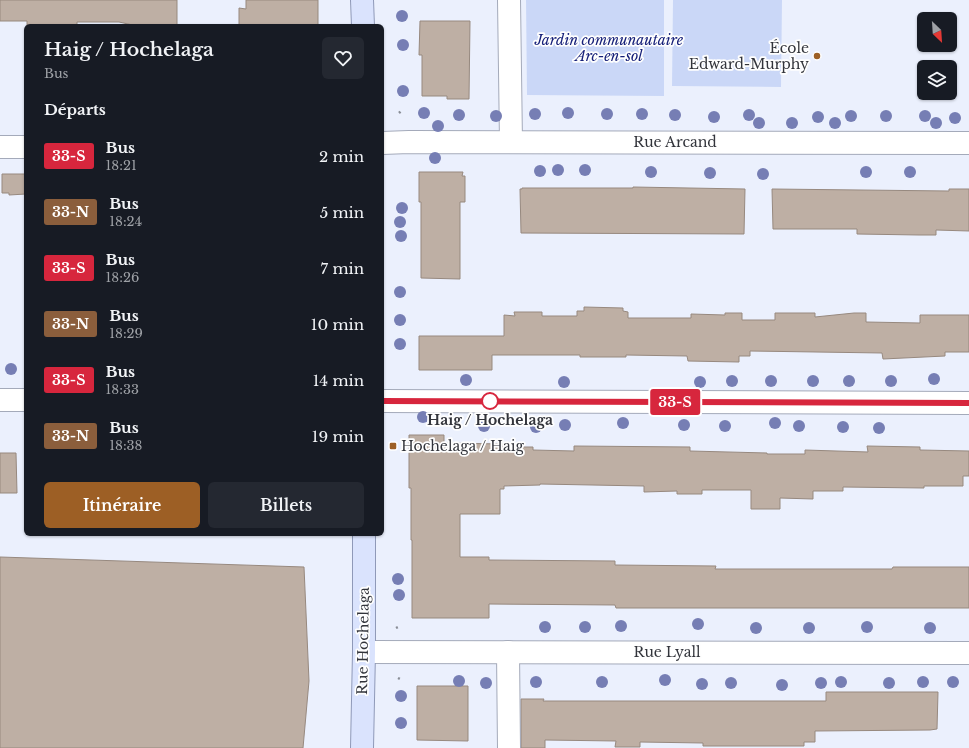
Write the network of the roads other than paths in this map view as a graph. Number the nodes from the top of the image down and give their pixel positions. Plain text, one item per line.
1 (362, 0) edge
2 (509, 0) edge
3 (362, 24) edge
4 (511, 142) junction
5 (384, 143) edge
6 (969, 143) edge
7 (0, 147) edge
8 (24, 147) edge
9 (0, 400) edge
10 (24, 400) edge
11 (384, 401) edge
12 (969, 403) edge
13 (364, 536) edge
14 (364, 652) junction
15 (508, 652) junction
16 (969, 653) edge
17 (362, 748) edge
18 (509, 748) edge

1 - 3 main road
2 - 4 street
4 - 5 street, Rue Arcand
4 - 6 street, Rue Arcand
7 - 8 street
9 - 10 street
11 - 12 street
13 - 14 main road, Rue Hochelaga
14 - 15 street, Rue Lyall
14 - 17 main road, Rue Hochelaga
15 - 16 street, Rue Lyall
15 - 18 street

